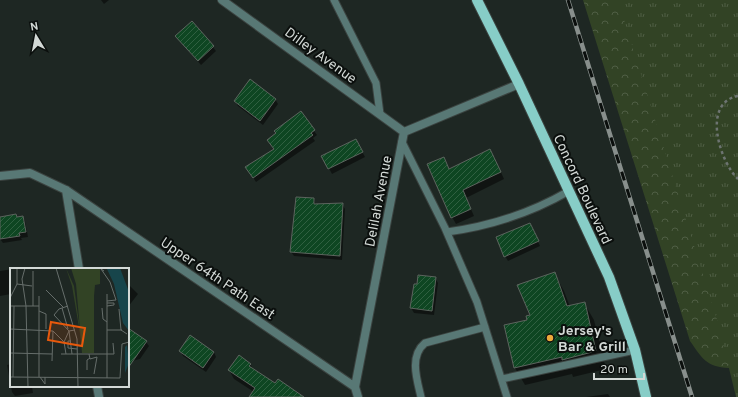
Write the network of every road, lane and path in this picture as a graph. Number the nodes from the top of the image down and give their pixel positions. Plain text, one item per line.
1 (222, 0) edge
2 (334, 0) edge
3 (477, 0) edge
4 (519, 84) junction
5 (738, 96) edge
6 (380, 114) junction
7 (404, 132) junction
8 (402, 142) junction
9 (0, 176) edge
10 (738, 179) edge
11 (66, 190) junction
12 (569, 191) junction
13 (447, 232) junction
14 (79, 268) edge
15 (485, 327) junction
16 (635, 350) junction
17 (502, 379) junction
18 (97, 387) edge
19 (355, 387) junction
20 (99, 397) edge
21 (358, 397) edge
22 (421, 397) edge
23 (507, 397) edge
24 (646, 397) edge

1 - 6 street, Dilley Avenue
2 - 6 lane
3 - 4 main road, Concord Boulevard
4 - 7 street
4 - 12 main road, Concord Boulevard
5 - 10 path
6 - 7 street, Dilley Avenue
7 - 8 street, Delilah Avenue
8 - 13 lane
8 - 19 street, Delilah Avenue
9 - 11 street, Upper 64th Path East
11 - 14 street
11 - 19 street, Upper 64th Path East
12 - 13 lane
12 - 16 main road, Concord Boulevard
13 - 15 lane
15 - 17 lane
15 - 22 lane
16 - 17 lane
16 - 24 main road, Concord Boulevard
17 - 23 lane
18 - 20 street
19 - 21 street, Delilah Avenue

